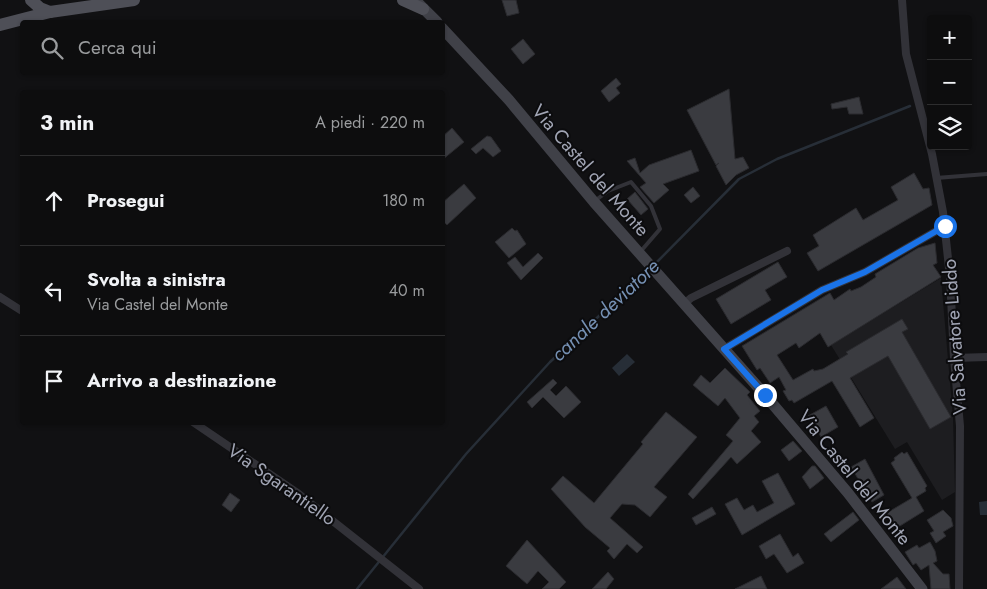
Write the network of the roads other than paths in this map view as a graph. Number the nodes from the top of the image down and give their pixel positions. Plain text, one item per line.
1 (31, 0) edge
2 (134, 0) edge
3 (404, 0) edge
4 (902, 0) edge
5 (419, 4) edge
6 (50, 12) junction
7 (435, 20) edge
8 (0, 25) edge
9 (445, 31) edge
10 (987, 174) edge
11 (936, 178) junction
12 (594, 202) junction
13 (945, 226) junction
14 (787, 251) dead end
15 (639, 253) junction
16 (0, 297) edge
17 (684, 304) junction
18 (20, 310) edge
19 (724, 349) junction
20 (987, 357) edge
21 (954, 358) junction
22 (198, 425) edge
23 (420, 589) edge
24 (922, 589) edge
25 (959, 589) edge

1 - 6 main road
2 - 6 main road
3 - 5 main road
4 - 11 street, Via Salvatore Liddo
5 - 7 main road
6 - 8 main road
9 - 12 main road, Via Castel del Monte
10 - 11 lane
11 - 13 street, Via Salvatore Liddo
12 - 15 main road, Via Castel del Monte
12 - 15 lane
13 - 19 street
13 - 21 street, Via Salvatore Liddo
14 - 17 street
15 - 17 main road, Via Castel del Monte
16 - 18 street
17 - 19 main road, Via Castel del Monte
19 - 24 main road, Via Castel del Monte
20 - 21 street
21 - 25 street, Via Salvatore Liddo
22 - 23 street, Via Sgarantiello

